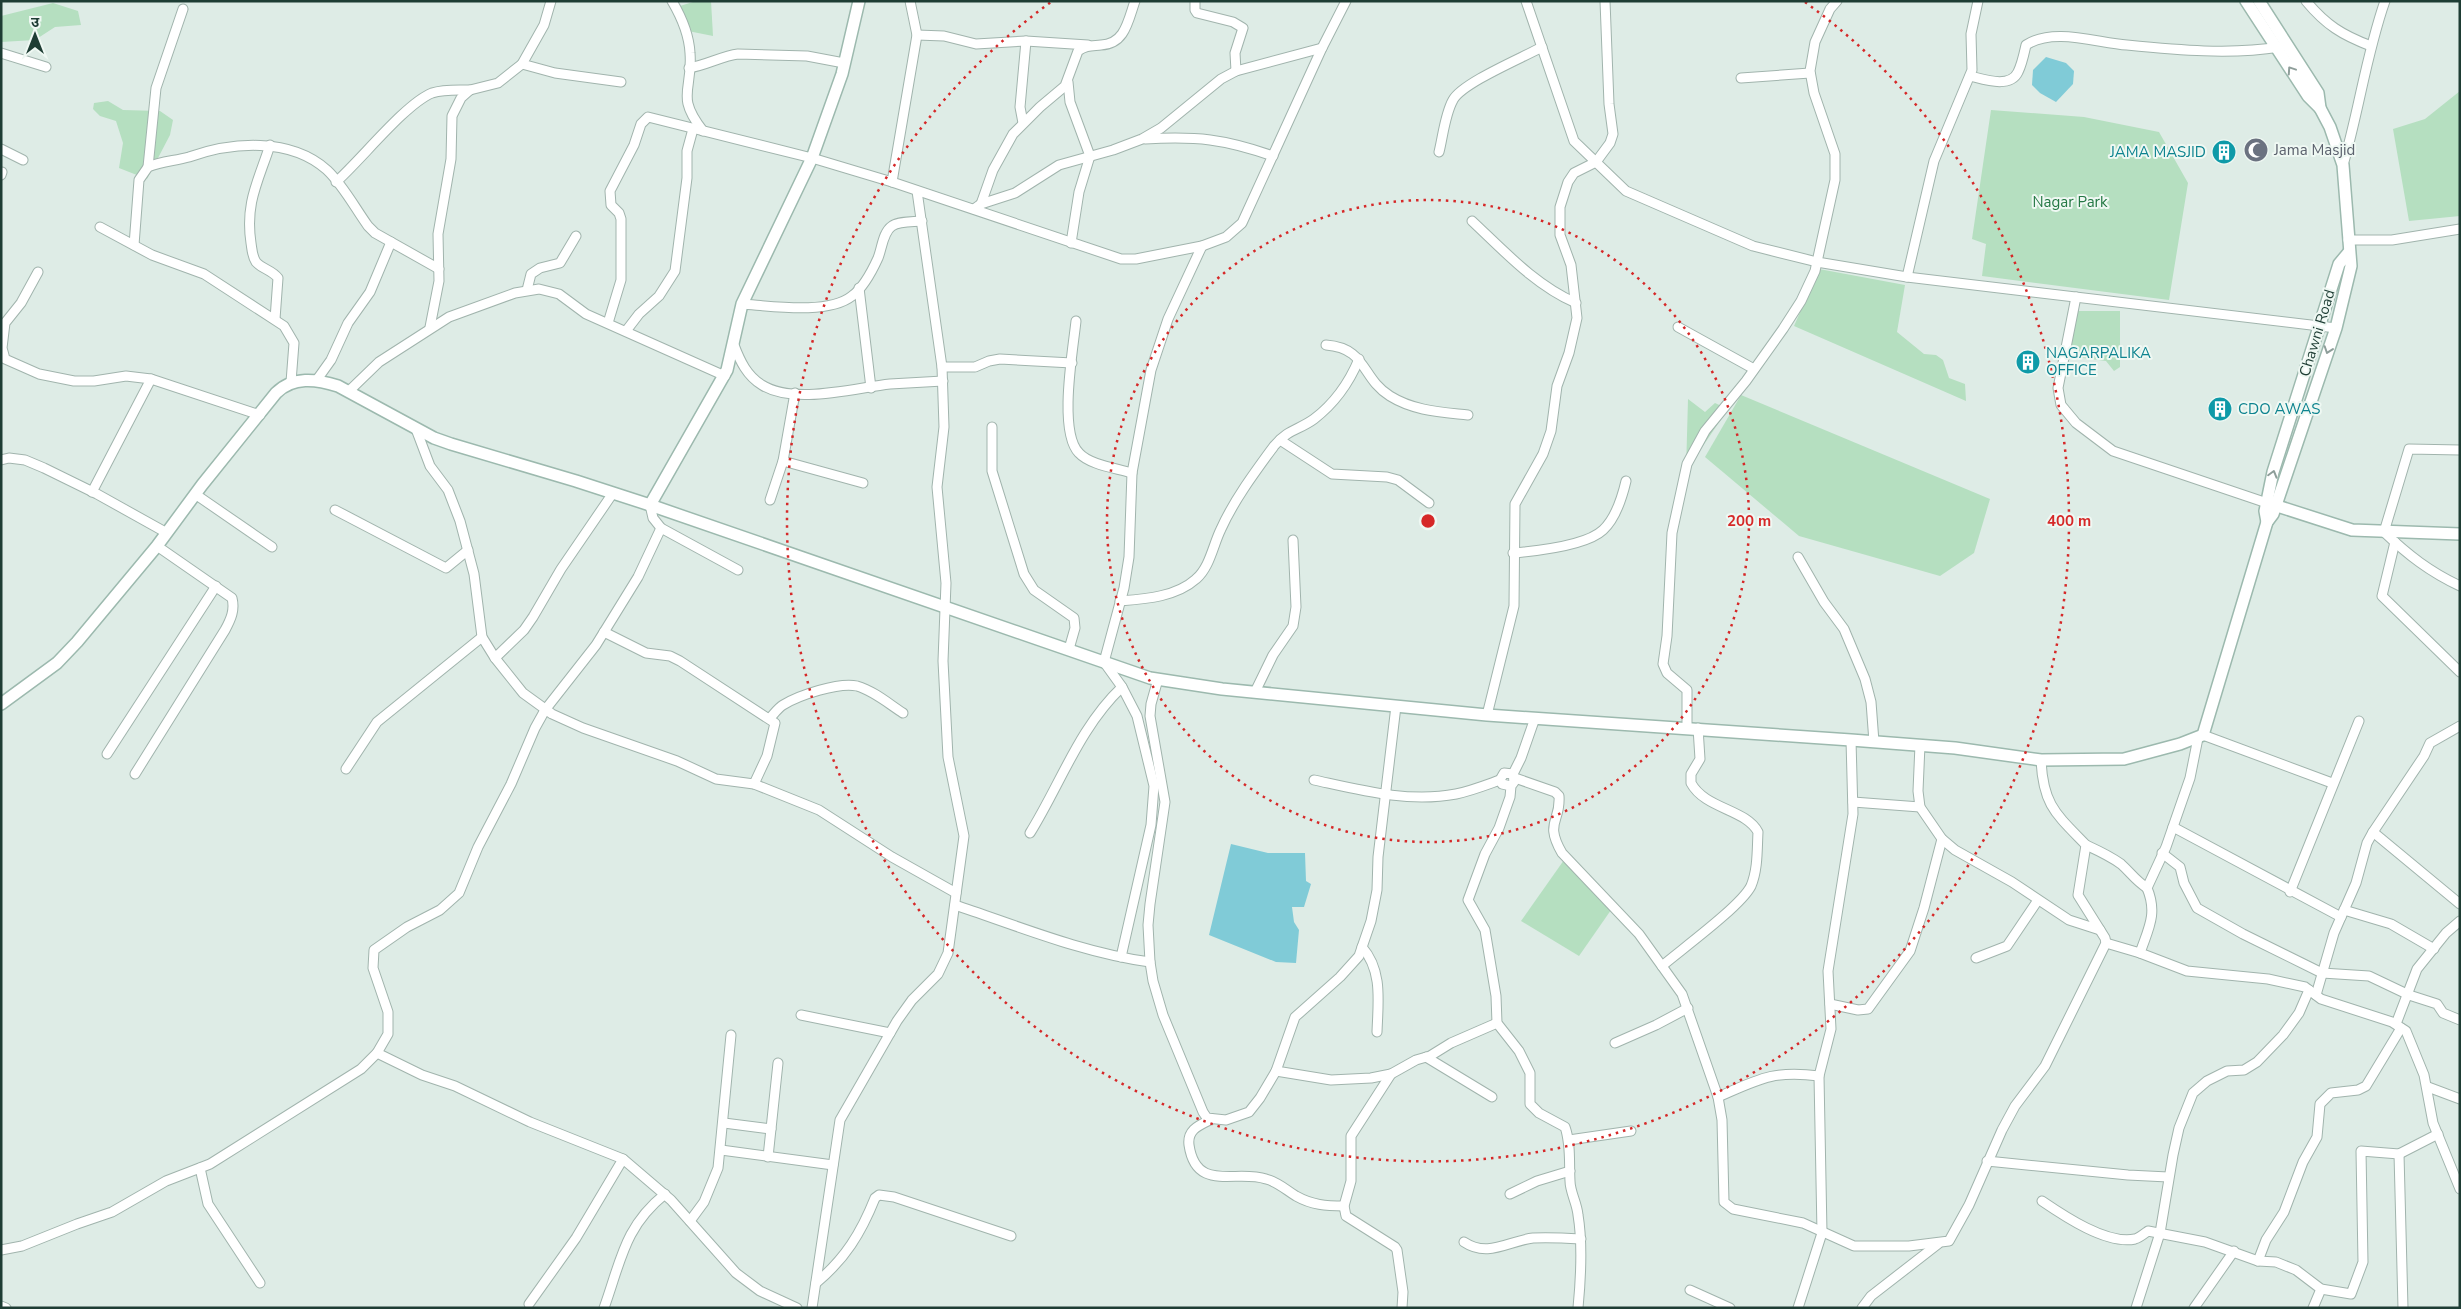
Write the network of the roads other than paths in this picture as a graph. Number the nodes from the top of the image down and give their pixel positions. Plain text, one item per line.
1 (551, 1) edge
2 (672, 1) edge
3 (859, 1) edge
4 (910, 1) edge
5 (1135, 1) edge
6 (1195, 1) edge
7 (1346, 1) edge
8 (1526, 1) edge
9 (1605, 1) edge
10 (1837, 1) edge
11 (1978, 1) edge
12 (2246, 1) edge
13 (2259, 1) edge
14 (2306, 1) edge
15 (2385, 1) edge
16 (183, 9) dead end
17 (917, 35) junction
18 (1026, 41) junction
19 (1090, 45) junction
20 (2371, 46) junction
21 (1542, 47) junction
22 (2282, 47) junction
23 (1322, 48) junction
24 (1, 53) edge
25 (844, 63) junction
26 (522, 64) junction
27 (46, 66) dead end
28 (689, 68) junction
29 (1236, 71) junction
30 (1810, 73) junction
31 (1970, 76) junction
32 (1741, 78) dead end
33 (1068, 80) junction
34 (621, 82) dead end
35 (470, 90) junction
36 (1023, 123) junction
37 (693, 129) junction
38 (703, 131) junction
39 (1142, 139) junction
40 (270, 145) junction
41 (1, 149) edge
42 (1440, 152) dead end
43 (1090, 156) junction
44 (1273, 156) junction
45 (812, 158) junction
46 (24, 160) dead end
47 (1596, 162) junction
48 (2343, 165) junction
49 (148, 167) junction
50 (336, 182) junction
51 (892, 182) junction
52 (917, 191) junction
53 (977, 207) junction
54 (922, 221) junction
55 (1472, 221) dead end
56 (100, 227) dead end
57 (2460, 229) edge
58 (576, 236) dead end
59 (391, 242) junction
60 (1071, 243) junction
61 (134, 245) junction
62 (1202, 246) junction
63 (2349, 246) junction
64 (1817, 262) junction
65 (439, 268) junction
66 (38, 272) dead end
67 (1907, 277) junction
68 (859, 288) junction
69 (527, 290) junction
70 (2076, 297) junction
71 (1576, 303) junction
72 (742, 304) junction
73 (275, 319) junction
74 (1076, 321) dead end
75 (3, 323) edge
76 (608, 323) junction
77 (430, 327) junction
78 (1678, 327) dead end
79 (2320, 327) junction
80 (2336, 328) junction
81 (626, 331) junction
82 (1326, 344) dead end
83 (734, 345) junction
84 (1359, 359) junction
85 (1072, 363) junction
86 (942, 366) junction
87 (1754, 369) junction
88 (724, 376) junction
89 (151, 379) junction
90 (316, 381) junction
91 (943, 381) junction
92 (290, 382) junction
93 (871, 388) junction
94 (349, 391) junction
95 (795, 393) junction
96 (260, 415) junction
97 (1468, 415) dead end
98 (992, 427) dead end
99 (416, 428) junction
100 (1280, 440) junction
101 (2460, 450) edge
102 (1, 460) edge
103 (783, 461) junction
104 (1132, 473) junction
105 (1626, 481) dead end
106 (864, 483) dead end
107 (92, 492) junction
108 (612, 493) junction
109 (195, 494) junction
110 (770, 500) dead end
111 (1429, 503) dead end
112 (2271, 504) junction
113 (650, 505) junction
114 (335, 510) dead end
115 (661, 528) junction
116 (2384, 532) junction
117 (167, 533) junction
118 (2460, 534) edge
119 (1294, 540) dead end
120 (2395, 542) junction
121 (157, 546) junction
122 (272, 547) dead end
123 (468, 550) junction
124 (1513, 554) junction
125 (1798, 557) dead end
126 (738, 570) dead end
127 (216, 586) junction
128 (2460, 586) edge
129 (1120, 600) junction
130 (944, 608) junction
131 (604, 632) junction
132 (482, 637) junction
133 (1069, 649) junction
134 (495, 658) junction
135 (1104, 662) junction
136 (2460, 672) edge
137 (1158, 679) junction
138 (1122, 687) junction
139 (1255, 692) junction
140 (1, 704) edge
141 (1396, 706) junction
142 (545, 710) junction
143 (903, 713) dead end
144 (1487, 714) junction
145 (770, 718) junction
146 (1535, 718) junction
147 (2359, 721) dead end
148 (2460, 726) edge
149 (1692, 728) junction
150 (2200, 736) junction
151 (1851, 740) junction
152 (1874, 742) junction
153 (1920, 745) junction
154 (107, 754) dead end
155 (2041, 760) junction
156 (346, 769) dead end
157 (135, 774) dead end
158 (1513, 779) junction
159 (1314, 780) dead end
160 (2332, 783) junction
161 (754, 784) junction
162 (1385, 795) junction
163 (1853, 802) junction
164 (1920, 807) junction
165 (2173, 827) junction
166 (2373, 832) junction
167 (1030, 833) dead end
168 (1942, 839) junction
169 (2086, 845) junction
170 (2162, 853) junction
171 (2147, 888) junction
172 (2290, 892) junction
173 (956, 894) junction
174 (2038, 900) junction
175 (2460, 904) edge
176 (955, 905) junction
177 (2342, 914) junction
178 (2460, 920) edge
179 (2100, 930) junction
180 (2106, 943) junction
181 (1362, 947) junction
182 (2434, 949) junction
183 (2140, 953) junction
184 (1125, 958) junction
185 (1976, 958) dead end
186 (1148, 961) junction
187 (1662, 966) junction
188 (2322, 973) junction
189 (2312, 992) junction
190 (2409, 995) junction
191 (1830, 1004) junction
192 (1688, 1008) junction
193 (801, 1015) dead end
194 (2460, 1020) edge
195 (1497, 1023) junction
196 (2399, 1026) junction
197 (1377, 1032) dead end
198 (732, 1035) dead end
199 (887, 1037) junction
200 (1616, 1043) dead end
201 (377, 1053) junction
202 (1426, 1057) junction
203 (778, 1063) dead end
204 (1276, 1071) junction
205 (1391, 1074) junction
206 (1819, 1076) junction
207 (2428, 1087) junction
208 (1492, 1097) dead end
209 (1718, 1097) junction
210 (2459, 1097) edge
211 (1212, 1120) junction
212 (724, 1123) junction
213 (771, 1129) junction
214 (1631, 1131) dead end
215 (2438, 1134) junction
216 (1569, 1140) junction
217 (721, 1150) junction
218 (2399, 1154) junction
219 (768, 1157) junction
220 (623, 1159) junction
221 (1987, 1161) junction
222 (833, 1165) junction
223 (200, 1168) junction
224 (1570, 1171) junction
225 (2168, 1177) junction
226 (2460, 1189) edge
227 (665, 1194) junction
228 (1510, 1194) dead end
229 (2042, 1201) dead end
230 (1344, 1206) junction
231 (690, 1221) junction
232 (1822, 1233) junction
233 (2160, 1234) junction
234 (1011, 1236) dead end
235 (1580, 1239) junction
236 (1464, 1242) dead end
237 (1939, 1242) junction
238 (1, 1250) edge
239 (2234, 1251) junction
240 (2258, 1261) junction
241 (260, 1283) dead end
242 (816, 1283) junction
243 (2321, 1289) junction
244 (1690, 1290) dead end
245 (529, 1304) dead end
246 (1, 1306) edge
247 (6, 1308) edge
248 (604, 1308) edge
249 (797, 1308) edge
250 (812, 1308) edge
251 (1402, 1308) edge
252 (1578, 1308) edge
253 (1730, 1308) edge
254 (1798, 1308) edge
255 (1862, 1308) edge
256 (2136, 1308) edge
257 (2194, 1308) edge
258 (2312, 1308) edge
259 (2403, 1308) edge

1 - 26 street
2 - 28 street
3 - 25 street
4 - 17 street
5 - 19 street
6 - 29 street
7 - 23 street
8 - 21 street
9 - 47 street
10 - 30 street
11 - 31 street
12 - 22 street, Chawni Road
13 - 22 street, Chawni Road
14 - 20 street
15 - 20 street
16 - 49 street
17 - 18 street
17 - 51 street
18 - 19 street
18 - 36 street
19 - 33 street
20 - 48 street
21 - 42 street
21 - 47 street
22 - 31 street
22 - 48 street, Chawni Road
23 - 29 street
23 - 44 street
24 - 27 street
25 - 28 street
25 - 45 street
26 - 34 street
26 - 35 street
28 - 38 street
29 - 39 street
30 - 32 street
30 - 64 street
31 - 67 street
33 - 36 street
33 - 43 street
35 - 50 street
35 - 65 street
36 - 53 street
37 - 38 street
37 - 76 street
37 - 81 street
38 - 45 street
39 - 43 street
39 - 44 street
40 - 49 street
40 - 50 street
40 - 73 street
41 - 46 street
43 - 53 street
43 - 60 street
44 - 62 street
45 - 51 street
45 - 72 street
47 - 64 street
47 - 71 street
48 - 63 street, Chawni Road
49 - 61 street
50 - 59 street
51 - 52 street
52 - 53 street
52 - 54 street
53 - 60 street
54 - 68 street
54 - 86 street
55 - 71 street
56 - 61 street
57 - 63 street
58 - 69 street
59 - 65 street
59 - 90 street
60 - 62 street
61 - 73 street
62 - 104 street
63 - 79 street, Chawni Road
63 - 80 street, Chawni Road
64 - 67 street
64 - 87 street
65 - 77 street
66 - 75 street
67 - 70 street
68 - 72 street
68 - 93 street
69 - 76 street
69 - 77 street
70 - 79 street
70 - 112 street
71 - 124 street
72 - 83 street
73 - 92 street
74 - 85 street
75 - 89 street
76 - 81 street
77 - 94 street
78 - 87 street
79 - 80 street
112 -> 79 street, Chawni Road
80 -> 112 street, Chawni Road
81 - 88 street
82 - 84 street
83 - 88 street
83 - 95 street
84 - 97 street
84 - 100 street
85 - 86 street
85 - 104 street
86 - 91 street
87 - 149 street
88 - 113 street
89 - 96 street
89 - 107 street
90 - 92 street
90 - 94 street
91 - 93 street
91 - 130 street
92 - 96 street
93 - 95 street
94 - 99 street
95 - 103 street
96 - 109 street
98 - 133 street
99 - 108 street
99 - 123 street
100 - 111 street
100 - 129 street
101 - 116 street
102 - 107 street
103 - 106 street
103 - 110 street
104 - 129 street
105 - 124 street
107 - 117 street
108 - 113 street
108 - 134 street
109 - 117 street
109 - 122 street
112 - 116 street
112 - 150 street, Chawni Road
113 - 115 street
113 - 130 street
114 - 123 street
115 - 126 street
115 - 131 street
116 - 118 street
116 - 120 street
117 - 121 street
119 - 139 street
120 - 128 street
120 - 136 street
121 - 127 street
121 - 140 street
123 - 132 street
124 - 144 street
125 - 152 street
127 - 154 street
127 - 157 street
129 - 135 street
130 - 133 street
130 - 173 street
131 - 142 street
131 - 145 street
132 - 134 street
132 - 156 street
133 - 135 street
134 - 142 street
135 - 137 street
135 - 138 street
137 - 139 street
137 - 186 street
138 - 167 street
138 - 184 street
139 - 141 street
141 - 144 street
141 - 162 street
142 - 161 street
142 - 201 street
143 - 145 street
144 - 146 street
145 - 161 street
146 - 149 street
146 - 158 street
147 - 160 street
148 - 166 street
149 - 151 street
149 - 187 street
150 - 155 street
150 - 160 street
150 - 165 street
151 - 152 street
151 - 163 street
152 - 153 street
153 - 155 street
153 - 164 street
155 - 169 street
158 - 162 street
158 - 187 street
158 - 195 street
159 - 162 street
160 - 172 street
161 - 173 street
162 - 181 street
163 - 164 street
163 - 191 street
164 - 168 street
165 - 170 street
165 - 172 street
166 - 175 street
166 - 177 street
168 - 174 street
168 - 191 street
169 - 171 street
169 - 179 street
170 - 171 street
170 - 188 street
171 - 183 street
172 - 177 street
173 - 176 street
174 - 179 street
174 - 185 street
176 - 184 street
176 - 199 street
177 - 182 street
177 - 188 street
178 - 182 street
179 - 180 street
180 - 183 street
180 - 221 street
181 - 197 street
181 - 204 street
182 - 190 street
183 - 189 street
184 - 186 street
186 - 211 street
187 - 192 street
188 - 189 street
188 - 190 street
189 - 196 street
189 - 225 street
190 - 194 street
190 - 196 street
191 - 206 street
192 - 200 street
192 - 209 street
193 - 199 street
195 - 202 street
195 - 216 street
196 - 207 street
196 - 240 street
198 - 212 street
199 - 222 street
201 - 220 street
201 - 223 street
202 - 205 street
202 - 208 street
203 - 213 street
204 - 205 street
204 - 211 street
205 - 230 street
206 - 209 street
206 - 232 street
207 - 210 street
207 - 215 street
209 - 232 street
211 - 230 street
212 - 213 street
212 - 217 street
213 - 219 street
214 - 216 street
215 - 218 street
215 - 226 street
216 - 224 street
217 - 219 street
217 - 231 street
218 - 243 street
218 - 259 street
219 - 222 street
220 - 227 street
220 - 245 street
221 - 225 street
221 - 237 street
222 - 242 street
223 - 238 street
223 - 241 street
224 - 228 street
224 - 235 street
225 - 233 street
227 - 231 street
227 - 248 street
229 - 233 street
230 - 251 street
231 - 249 street
232 - 237 street
232 - 254 street
233 - 239 street
233 - 256 street
234 - 242 street
235 - 236 street
235 - 252 street
237 - 255 street
239 - 240 street
239 - 257 street
240 - 243 street
242 - 250 street
243 - 258 street
244 - 253 street
246 - 247 street

